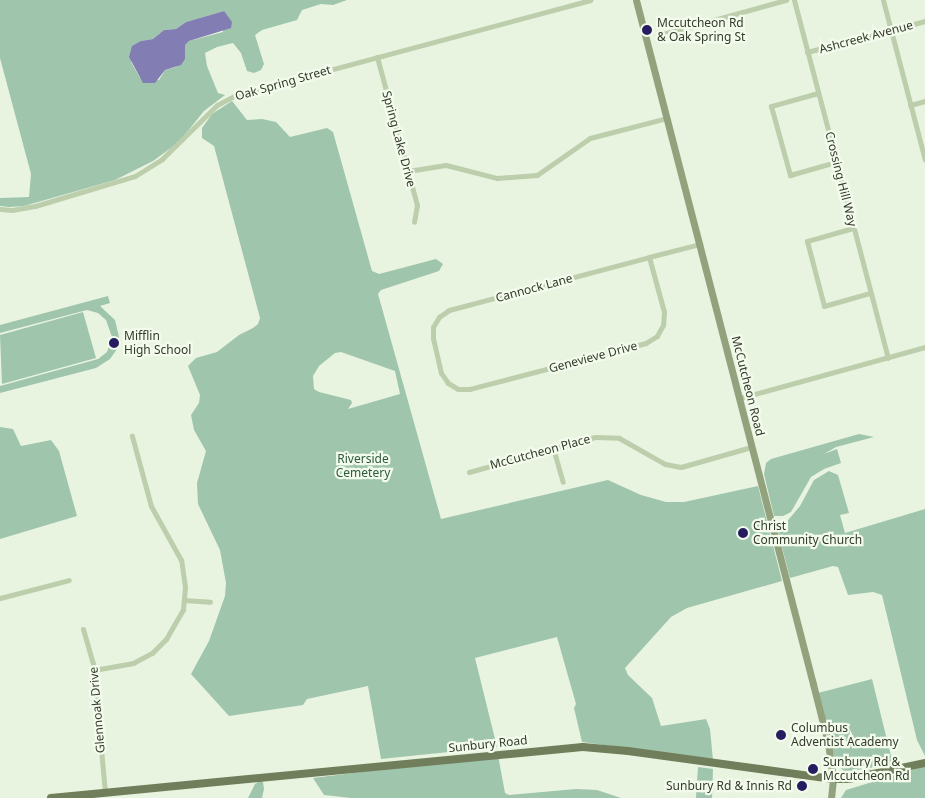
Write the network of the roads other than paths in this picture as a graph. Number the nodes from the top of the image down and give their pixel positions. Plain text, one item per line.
1 (590, 0) edge
2 (636, 0) edge
3 (786, 0) edge
4 (794, 0) edge
5 (883, 0) edge
6 (925, 21) edge
7 (891, 30) junction
8 (663, 34) dead end
9 (808, 52) junction
10 (377, 57) junction
11 (818, 93) junction
12 (925, 101) edge
13 (910, 105) junction
14 (667, 118) junction
15 (925, 160) edge
16 (836, 162) junction
17 (408, 171) junction
18 (0, 208) edge
19 (414, 222) dead end
20 (853, 228) junction
21 (700, 244) junction
22 (649, 257) junction
23 (870, 293) junction
24 (925, 348) edge
25 (888, 358) junction
26 (448, 383) joint
27 (740, 398) junction
28 (132, 436) dead end
29 (751, 447) junction
30 (553, 448) junction
31 (469, 472) dead end
32 (563, 482) dead end
33 (69, 580) dead end
34 (0, 598) edge
35 (184, 600) junction
36 (210, 602) dead end
37 (83, 629) dead end
38 (94, 670) junction
39 (925, 763) edge
40 (832, 779) junction
41 (105, 792) junction
42 (51, 798) edge
43 (831, 798) edge

1 - 10 street, Oak Spring Street
2 - 14 main road, McCutcheon Road
3 - 8 street
4 - 9 street, Crossing Hill Way
5 - 7 street
6 - 7 street, Ashcreek Avenue
7 - 9 street, Ashcreek Avenue
7 - 13 street
9 - 11 street, Crossing Hill Way
10 - 17 street, Spring Lake Drive
10 - 18 street, Oak Spring Street
11 - 16 street, Crossing Hill Way
11 - 16 street
12 - 13 street
13 - 15 street
14 - 17 street
14 - 21 main road, McCutcheon Road
16 - 20 street, Crossing Hill Way
17 - 19 street, Spring Lake Drive
20 - 23 street, Crossing Hill Way
20 - 23 street
21 - 22 street, Cannock Lane
21 - 27 main road, McCutcheon Road
22 - 26 street, Cannock Lane
22 - 26 street, Genevieve Drive
23 - 25 street, Crossing Hill Way
24 - 25 street
25 - 27 street
27 - 29 main road, McCutcheon Road
28 - 35 street
29 - 30 street, McCutcheon Place
29 - 40 main road, McCutcheon Road
30 - 31 street, McCutcheon Place
30 - 32 street
33 - 34 street
35 - 36 street
35 - 38 street
37 - 38 street, Glennoak Drive
38 - 41 street, Glennoak Drive
39 - 40 main road, Sunbury Road
40 - 41 main road, Sunbury Road
40 - 43 main road, McCutcheon Road
41 - 42 main road, Sunbury Road

